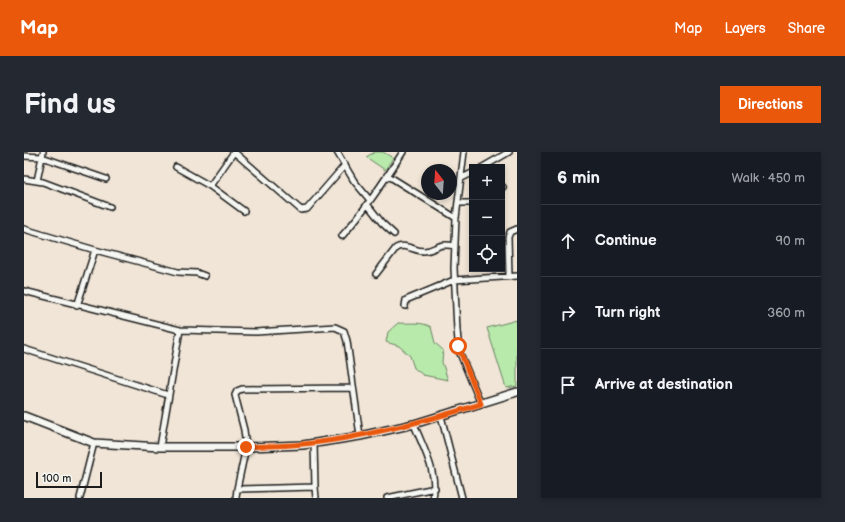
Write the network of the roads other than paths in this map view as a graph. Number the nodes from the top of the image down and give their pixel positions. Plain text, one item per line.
1 (234, 152) edge
2 (403, 152) edge
3 (464, 152) edge
4 (509, 152) edge
5 (341, 153) edge
6 (42, 155) edge
7 (24, 156) edge
8 (488, 164) edge
9 (345, 165) junction
10 (176, 167) dead end
11 (469, 174) edge
12 (387, 175) junction
13 (462, 178) junction
14 (24, 179) edge
15 (106, 179) dead end
16 (37, 181) junction
17 (210, 186) junction
18 (368, 202) junction
19 (458, 203) junction
20 (469, 203) edge
21 (110, 207) dead end
22 (244, 211) dead end
23 (456, 218) junction
24 (24, 229) edge
25 (517, 229) edge
26 (394, 234) dead end
27 (342, 236) dead end
28 (455, 246) junction
29 (95, 250) junction
30 (376, 274) dead end
31 (206, 276) dead end
32 (509, 276) junction
33 (517, 276) edge
34 (454, 280) junction
35 (24, 291) edge
36 (77, 306) junction
37 (405, 306) dead end
38 (180, 330) junction
39 (24, 349) edge
40 (353, 388) junction
41 (517, 392) edge
42 (168, 395) junction
43 (481, 404) junction
44 (24, 416) edge
45 (441, 416) junction
46 (414, 424) junction
47 (360, 436) junction
48 (94, 443) junction
49 (314, 443) junction
50 (160, 447) junction
51 (246, 447) junction
52 (315, 487) junction
53 (435, 488) junction
54 (237, 489) junction
55 (80, 498) edge
56 (236, 498) edge
57 (316, 498) edge
58 (387, 498) edge
59 (434, 498) edge
60 (462, 498) edge

1 - 9 street
1 - 17 street
2 - 12 street
3 - 13 street
4 - 8 street
5 - 9 street
6 - 7 street
6 - 15 street
6 - 16 street
9 - 18 street
10 - 17 street
11 - 13 street
12 - 18 street
12 - 23 street
13 - 19 street
14 - 16 street
16 - 21 street
17 - 22 street
18 - 26 street
18 - 27 street
19 - 20 street
19 - 23 street
23 - 28 street
24 - 29 street
25 - 32 street
28 - 30 street
28 - 34 street
29 - 31 street
29 - 36 street
32 - 33 street
32 - 34 street
34 - 37 street
34 - 43 street
35 - 36 street
36 - 38 street
38 - 40 street
38 - 42 street
39 - 42 street
40 - 47 street
40 - 51 street
41 - 43 street
42 - 50 street
43 - 45 street
44 - 48 street
45 - 46 street
45 - 60 street
46 - 47 street
46 - 53 street
47 - 49 street
48 - 50 street
48 - 55 street
49 - 51 street
49 - 52 street
50 - 51 street
51 - 54 street
52 - 54 street
52 - 57 street
53 - 58 street
53 - 59 street
54 - 56 street

